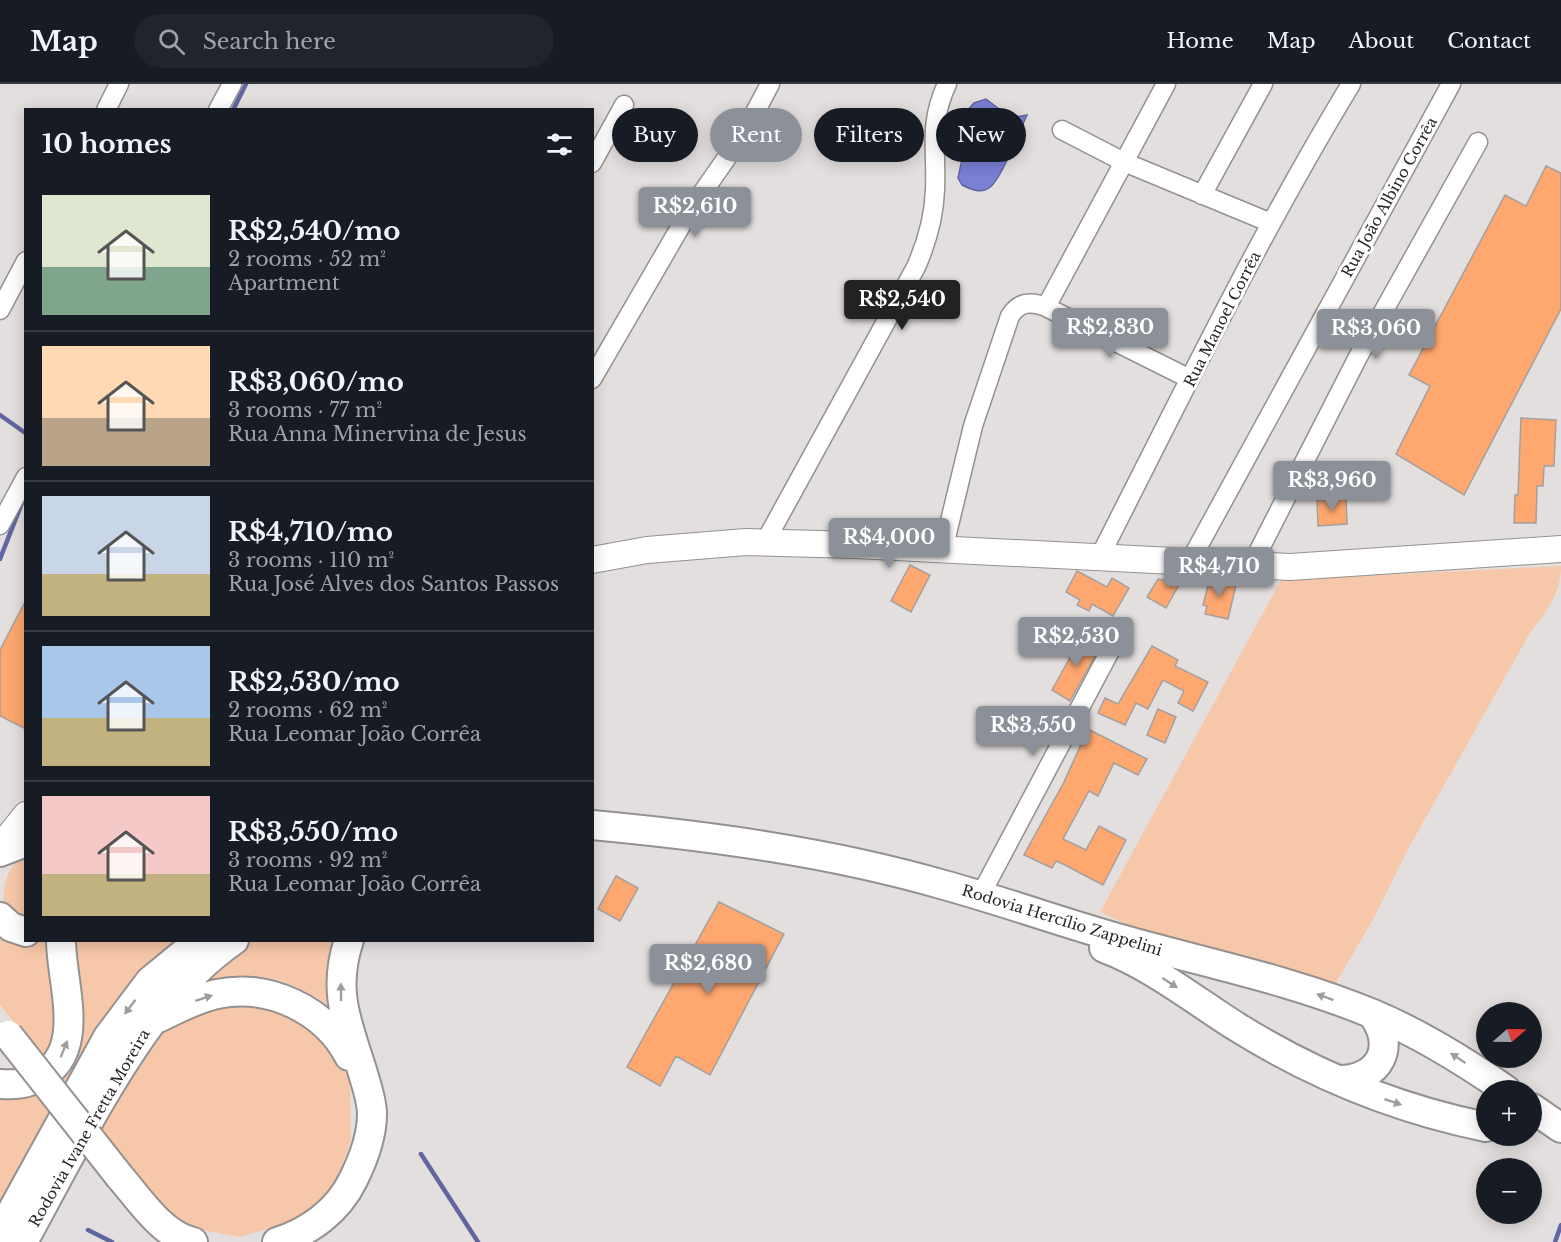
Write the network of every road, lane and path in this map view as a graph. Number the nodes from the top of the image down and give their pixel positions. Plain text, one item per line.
1 (119, 84) edge
2 (232, 84) edge
3 (770, 84) edge
4 (947, 84) edge
5 (1166, 84) edge
6 (1263, 84) edge
7 (1351, 84) edge
8 (1451, 84) edge
9 (624, 105) dead end
10 (107, 108) edge
11 (219, 108) edge
12 (1062, 130) dead end
13 (1478, 142) dead end
14 (594, 159) edge
15 (1124, 162) junction
16 (1202, 195) junction
17 (1271, 223) junction
18 (24, 265) edge
19 (1046, 307) junction
20 (0, 310) edge
21 (594, 376) edge
22 (1190, 379) junction
23 (24, 481) edge
24 (0, 525) edge
25 (765, 542) junction
26 (1561, 549) edge
27 (943, 550) junction
28 (1099, 558) junction
29 (594, 560) edge
30 (1189, 563) junction
31 (1251, 566) junction
32 (1119, 634) dead end
33 (24, 818) edge
34 (594, 825) edge
35 (594, 842) edge
36 (7, 849) edge
37 (980, 896) junction
38 (0, 917) edge
39 (24, 931) edge
40 (62, 942) edge
41 (196, 942) edge
42 (231, 942) edge
43 (348, 942) edge
44 (174, 952) edge
45 (1372, 1014) junction
46 (150, 1021) junction
47 (4, 1030) edge
48 (1339, 1080) junction
49 (1491, 1080) edge
50 (0, 1084) edge
51 (368, 1088) junction
52 (1542, 1115) edge
53 (1476, 1125) edge
54 (1561, 1128) edge
55 (1542, 1137) edge
56 (1561, 1140) edge
57 (0, 1233) edge
58 (23, 1242) edge
59 (193, 1242) edge
60 (277, 1242) edge

1 - 10 street
2 - 11 street
3 - 21 street
4 - 25 street
5 - 15 street
6 - 16 street
7 - 17 street, Rua Manoel Corrêa
8 - 30 street, Rua João Albino Corrêa
9 - 14 street
12 - 15 street
13 - 31 street
15 - 16 street
15 - 19 street
16 - 17 street
17 - 22 street, Rua Manoel Corrêa
18 - 20 street
19 - 22 street
19 - 27 street
22 - 28 street, Rua Manoel Corrêa
23 - 24 street
25 - 27 street
25 - 29 street
26 - 31 street
27 - 28 street
28 - 30 street
30 - 31 street
32 - 37 street
33 - 36 street
34 - 37 main road, Rodovia Hercílio Zappelini
35 -> 48 main road, Rodovia Hercílio Zappelini
45 -> 37 main road, Rodovia Hercílio Zappelini
38 - 39 main road
50 -> 40 main road
41 - 44 main road, Rodovia Ivane Fretta Moreira
42 - 46 main road, Rodovia Ivane Fretta Moreira
51 -> 43 main road
44 -> 57 main road, Rodovia Ivane Fretta Moreira
45 - 48 main road
49 -> 45 main road, Rodovia Hercílio Zappelini
46 -> 51 main road
46 - 58 main road, Rodovia Ivane Fretta Moreira
47 - 59 main road, bridge
48 -> 53 main road, Rodovia Hercílio Zappelini
51 - 60 main road
52 - 54 main road
55 - 56 main road

